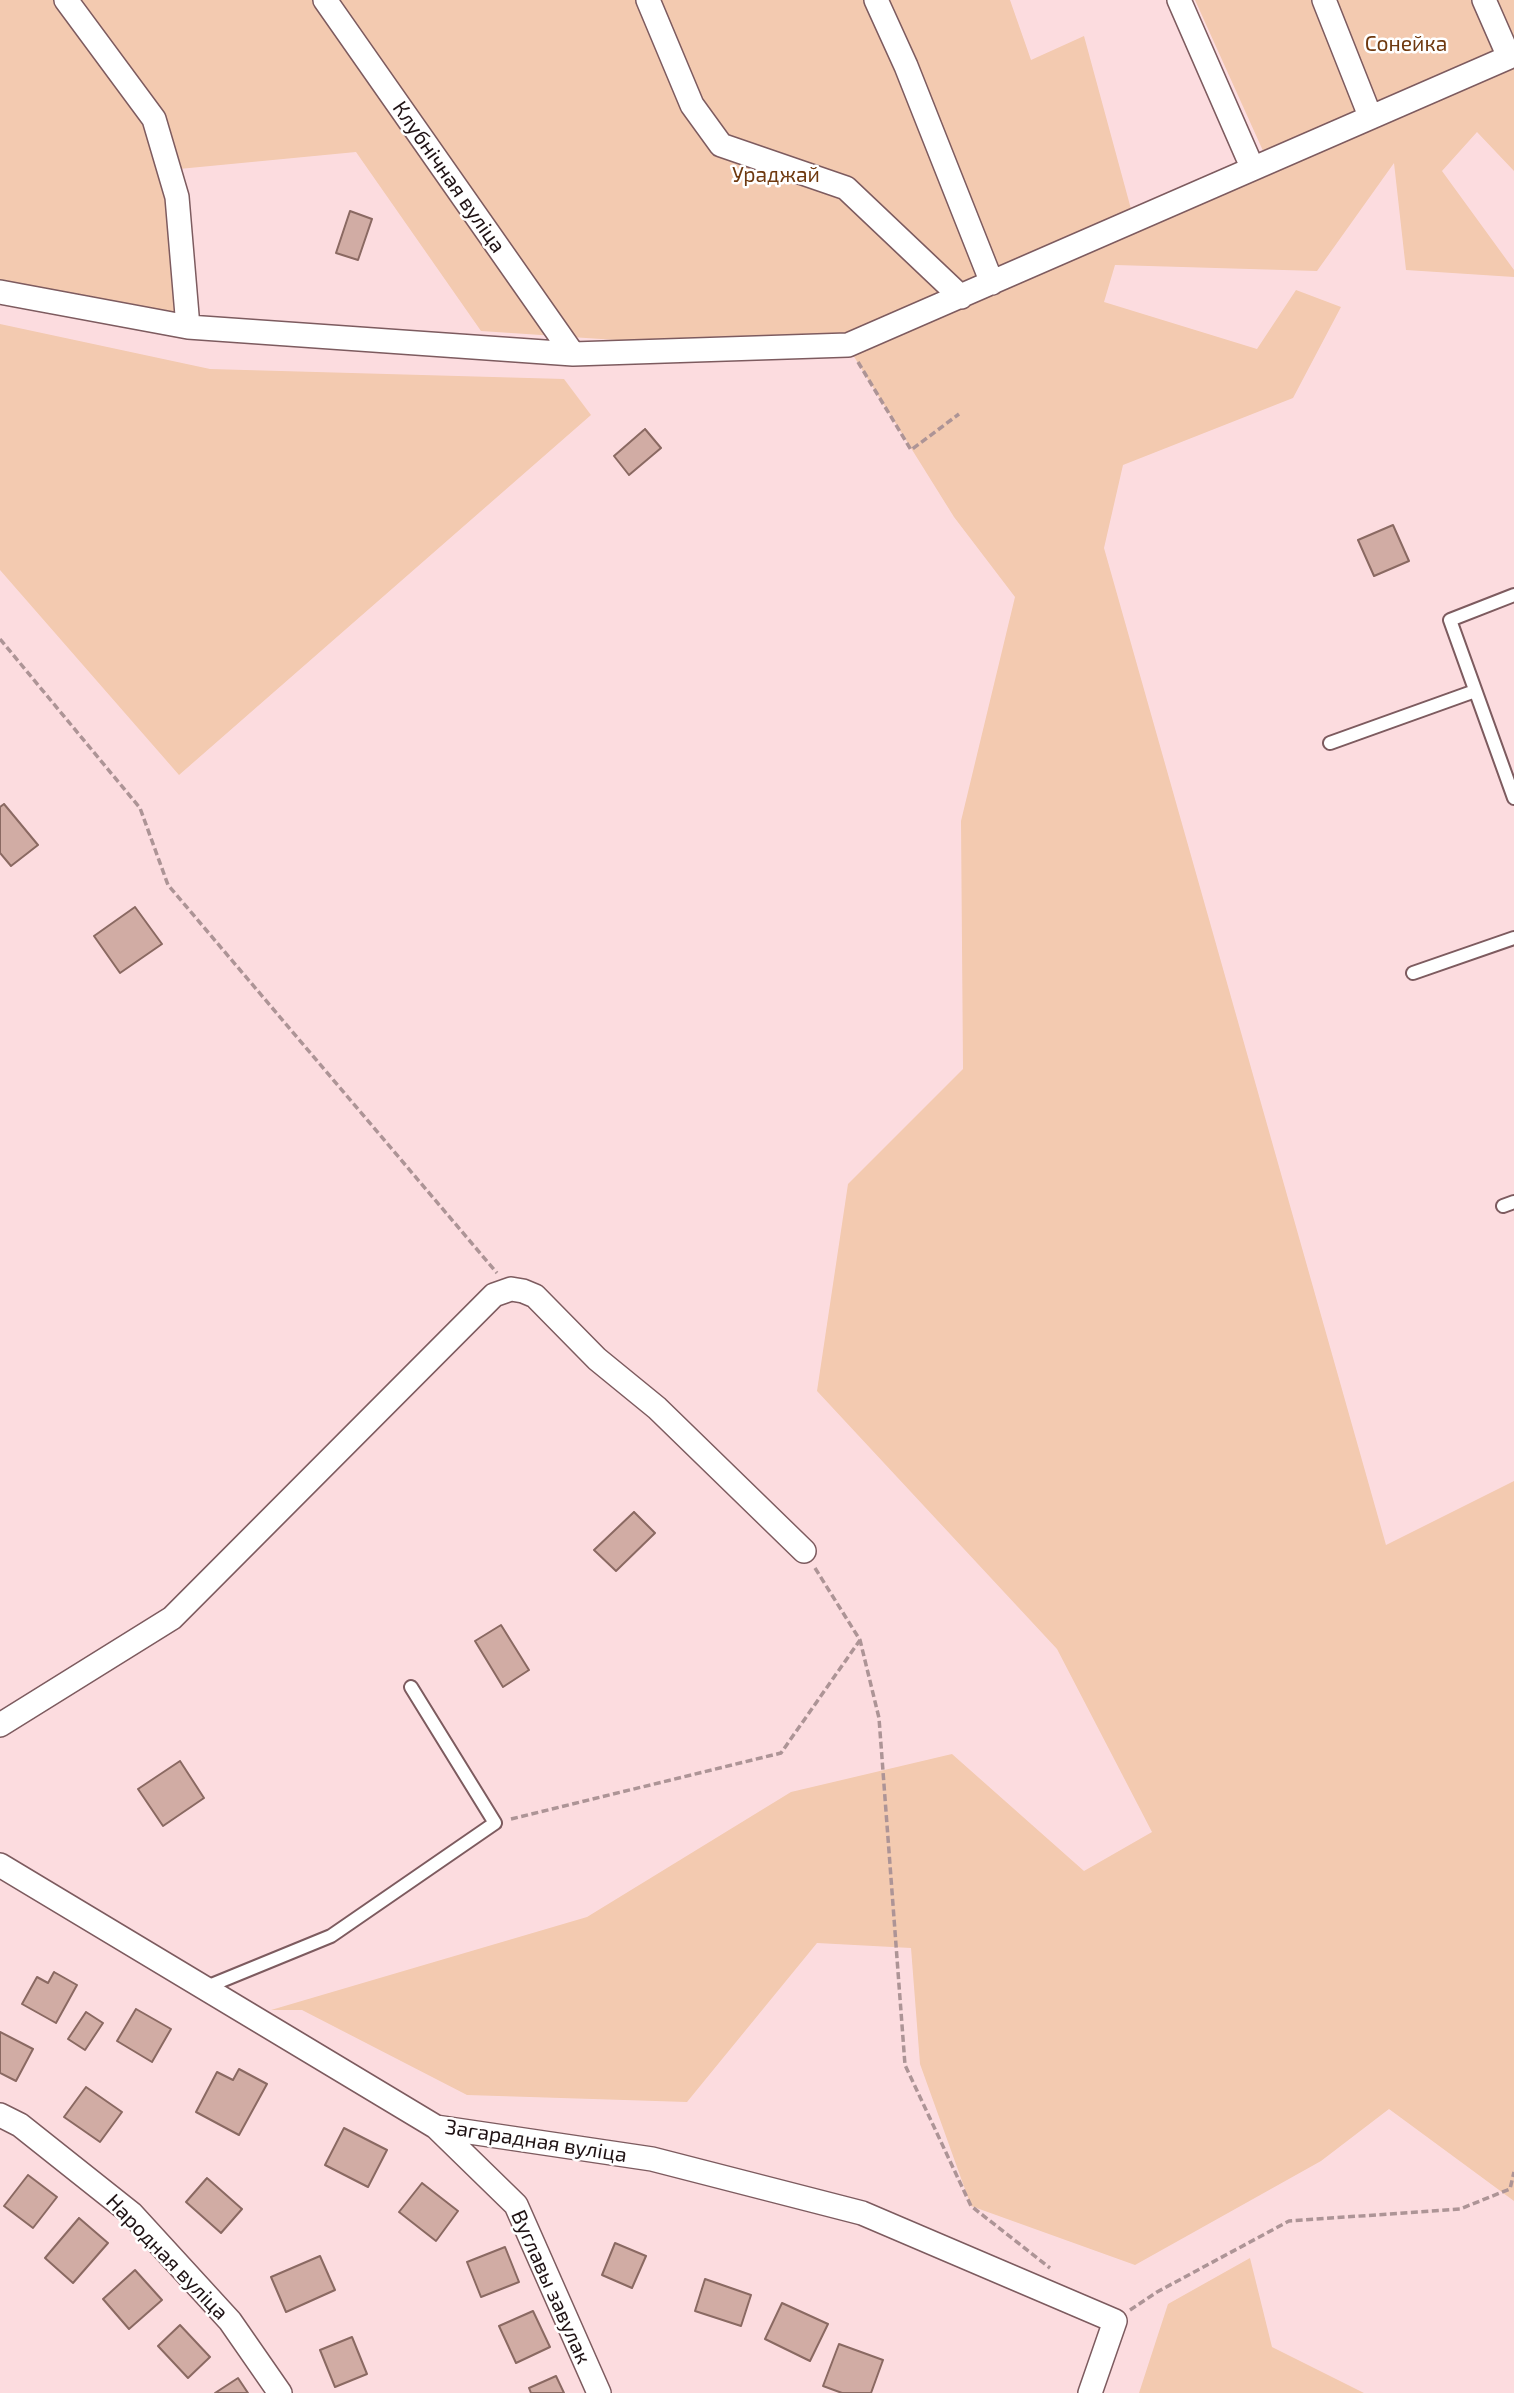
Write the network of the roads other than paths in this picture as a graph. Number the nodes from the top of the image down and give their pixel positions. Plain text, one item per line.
1 (66, 0) edge
2 (324, 0) edge
3 (648, 0) edge
4 (876, 0) edge
5 (1179, 0) edge
6 (1324, 0) edge
7 (1484, 0) edge
8 (1511, 56) edge
9 (1370, 116) junction
10 (1252, 167) junction
11 (992, 283) junction
12 (0, 292) edge
13 (961, 297) junction
14 (188, 327) junction
15 (573, 354) junction
16 (1514, 595) edge
17 (1475, 691) junction
18 (1331, 743) dead end
19 (1514, 798) edge
20 (1514, 938) edge
21 (1413, 973) dead end
22 (804, 1551) road end
23 (411, 1687) dead end
24 (0, 1725) edge
25 (0, 1865) edge
26 (203, 1988) junction
27 (0, 2115) edge
28 (436, 2127) junction
29 (280, 2393) edge
30 (599, 2393) edge
31 (1090, 2393) edge

1 - 14 street
2 - 15 street, Клубнічная вуліца
3 - 13 street
4 - 11 street
5 - 10 street
6 - 9 street
7 - 8 street
8 - 9 street
9 - 10 street
10 - 11 street
11 - 13 street
12 - 14 street
13 - 15 street
14 - 15 street
16 - 17 lane
17 - 18 lane
17 - 19 lane
20 - 21 lane
22 - 24 street
23 - 26 lane
25 - 26 street, Загарадная вуліца
26 - 28 street, Загарадная вуліца
27 - 29 street, Народная вуліца
28 - 30 street, Вуглавы завулак
28 - 31 street, Загарадная вуліца

